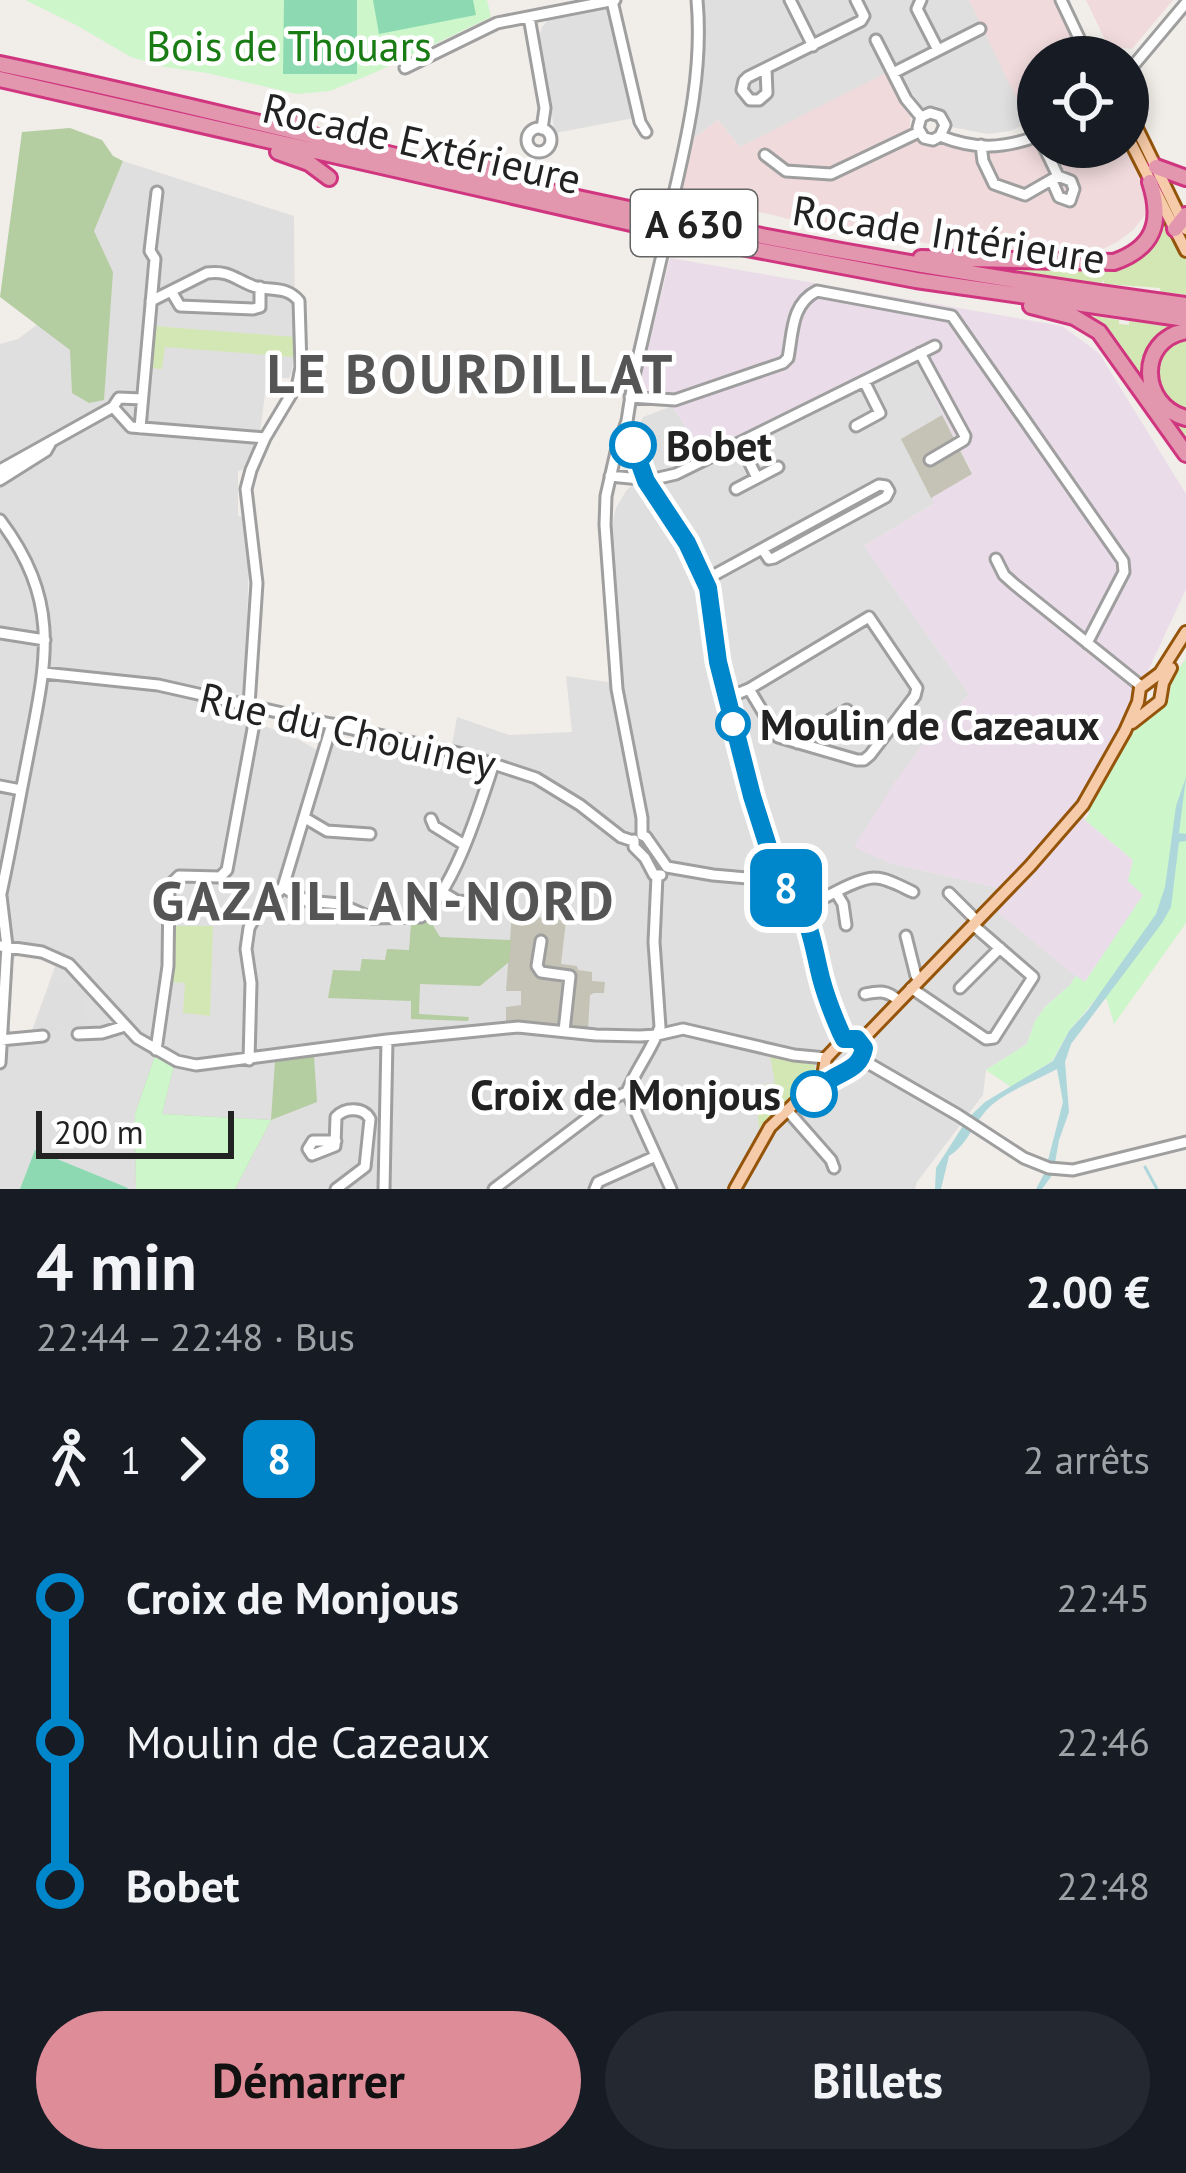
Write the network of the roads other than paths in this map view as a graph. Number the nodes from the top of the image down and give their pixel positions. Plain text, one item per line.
1 (697, 0) edge
2 (790, 0) edge
3 (856, 0) edge
4 (921, 0) edge
5 (1061, 0) edge
6 (614, 1) edge
7 (1186, 2) edge
8 (529, 17) junction
9 (980, 29) dead end
10 (1078, 36) edge
11 (876, 40) dead end
12 (813, 46) junction
13 (1149, 47) edge
14 (938, 50) junction
15 (0, 64) edge
16 (405, 68) dead end
17 (766, 69) dead end
18 (893, 73) junction
19 (0, 79) edge
20 (921, 117) junction
21 (301, 124) dead end
22 (232, 126) junction
23 (542, 129) dead end
24 (646, 132) dead end
25 (919, 132) junction
26 (942, 134) junction
27 (1017, 140) edge
28 (981, 145) junction
29 (765, 155) dead end
30 (1149, 164) edge
31 (487, 165) dead end
32 (1051, 168) edge
33 (1149, 168) edge
34 (1153, 174) junction
35 (329, 178) dead end
36 (1186, 178) edge
37 (157, 192) dead end
38 (610, 205) junction
39 (516, 209) dead end
40 (577, 212) junction
41 (1182, 224) edge
42 (817, 247) junction
43 (1186, 251) edge
44 (260, 287) junction
45 (171, 290) junction
46 (1012, 295) junction
47 (151, 301) junction
48 (1186, 304) edge
49 (1186, 319) edge
50 (1186, 331) edge
51 (934, 346) dead end
52 (920, 353) junction
53 (864, 381) junction
54 (630, 397) junction
55 (142, 399) junction
56 (113, 406) junction
57 (1186, 418) edge
58 (627, 421) junction
59 (856, 426) dead end
60 (140, 428) junction
61 (265, 438) junction
62 (740, 443) junction
63 (50, 444) junction
64 (1183, 447) edge
65 (930, 460) dead end
66 (778, 467) dead end
67 (0, 470) edge
68 (610, 476) junction
69 (757, 478) junction
70 (0, 480) edge
71 (646, 481) junction
72 (736, 489) dead end
73 (0, 520) edge
74 (763, 550) junction
75 (996, 559) dead end
76 (705, 580) junction
77 (1186, 632) edge
78 (0, 633) edge
79 (45, 640) junction
80 (1088, 643) junction
81 (1186, 646) edge
82 (44, 673) junction
83 (1149, 687) junction
84 (751, 693) junction
85 (727, 698) junction
86 (1153, 704) junction
87 (253, 706) junction
88 (847, 710) dead end
89 (730, 713) junction
90 (332, 724) junction
91 (1125, 730) junction
92 (796, 743) junction
93 (494, 763) junction
94 (0, 786) edge
95 (21, 790) junction
96 (305, 818) junction
97 (430, 819) dead end
98 (370, 834) dead end
99 (638, 838) junction
100 (463, 844) junction
101 (667, 867) junction
102 (657, 876) junction
103 (770, 880) junction
104 (283, 887) junction
105 (442, 892) junction
106 (913, 892) dead end
107 (949, 893) dead end
108 (837, 894) junction
109 (0, 897) edge
110 (487, 903) dead end
111 (802, 910) junction
112 (975, 923) junction
113 (846, 925) dead end
114 (906, 935) dead end
115 (541, 941) dead end
116 (4, 946) edge
117 (1000, 948) junction
118 (915, 984) junction
119 (960, 988) dead end
120 (866, 994) dead end
121 (899, 1001) junction
122 (658, 1010) junction
123 (124, 1026) junction
124 (683, 1029) junction
125 (564, 1031) junction
126 (79, 1034) dead end
127 (43, 1036) dead end
128 (658, 1036) junction
129 (844, 1039) junction
130 (1, 1040) edge
131 (387, 1040) junction
132 (860, 1042) junction
133 (156, 1050) junction
134 (862, 1059) junction
135 (249, 1060) junction
136 (0, 1063) edge
137 (826, 1063) junction
138 (839, 1076) junction
139 (627, 1092) junction
140 (789, 1113) junction
141 (336, 1141) dead end
142 (370, 1141) junction
143 (1186, 1142) edge
144 (386, 1143) junction
145 (656, 1156) junction
146 (834, 1168) dead end
147 (611, 1176) junction
148 (336, 1189) edge
149 (384, 1189) edge
150 (494, 1189) edge
151 (595, 1189) edge
152 (617, 1189) edge
153 (671, 1189) edge
154 (735, 1189) edge

1 - 54 street, bridge
2 - 12 street
3 - 12 street
4 - 14 street
5 - 10 street
6 - 8 street
6 - 24 street
7 - 13 street
8 - 16 street
8 - 23 street
9 - 14 street
11 - 18 street
12 - 17 street
14 - 18 street
15 - 22 highway, Rocade Intérieure / A 630
18 - 20 street
19 - 22 highway, Rocade Extérieure / A 630
20 - 25 street
20 - 26 street
21 - 22 highway
22 - 35 highway
22 - 38 highway, Rocade Intérieure / A 630
22 - 40 highway, Rocade Extérieure / A 630
25 - 26 street
25 - 29 street
26 - 28 street
27 - 28 street
28 - 32 street
30 - 34 main road
31 - 38 highway
33 - 34 main road
34 - 36 highway
34 - 41 main road
34 - 42 highway
37 - 47 street
38 - 42 highway, Rocade Intérieure / A 630
39 - 40 highway
40 - 46 highway, Rocade Extérieure / A 630
41 - 43 main road
42 - 48 highway, Rocade Intérieure / A 630
44 - 45 street
44 - 45 street
44 - 61 street
45 - 47 street
46 - 49 highway, Rocade Extérieure / A 630
46 - 64 highway
47 - 55 street
50 - 57 highway
51 - 52 street
52 - 53 street
52 - 65 street
53 - 59 street
53 - 62 street
54 - 58 street
54 - 80 street
55 - 56 street
55 - 60 street
56 - 60 street
56 - 63 street
58 - 68 street
58 - 71 street
60 - 61 street
61 - 87 street
62 - 69 street
62 - 71 street
63 - 67 street
63 - 70 street
66 - 69 street
68 - 71 street
68 - 99 street
69 - 72 street
71 - 76 street
73 - 79 street
74 - 74 street
74 - 76 street
75 - 80 street
76 - 85 street
77 - 83 main road
78 - 79 street
79 - 82 street
80 - 83 street
81 - 83 main road
82 - 87 street, Rue du Chouiney
82 - 95 street
83 - 86 main road
83 - 86 main road
83 - 91 main road
84 - 85 street
84 - 89 street
84 - 92 street
84 - 92 street
85 - 89 street
86 - 91 main road
87 - 90 street, Rue du Chouiney
87 - 133 street
88 - 92 street
89 - 103 street
90 - 93 street, Rue du Chouiney
90 - 96 street
91 - 112 main road
93 - 99 street, Rue du Chouiney
93 - 100 street
94 - 95 street
95 - 109 street
96 - 98 street
96 - 104 street
97 - 100 street
99 - 101 street
99 - 102 street
100 - 105 street
101 - 102 street
101 - 103 street
102 - 122 street
103 - 111 street
104 - 105 street
104 - 135 street
105 - 110 street
106 - 108 street
107 - 112 street
108 - 111 street
108 - 113 street
109 - 116 street
111 - 129 street
112 - 117 street
112 - 118 main road
114 - 118 street
115 - 125 street
116 - 123 street
116 - 130 street
117 - 118 street
117 - 119 street
118 - 121 main road
120 - 121 street
121 - 132 main road
122 - 124 street
122 - 128 street
123 - 126 street
123 - 133 street
124 - 128 street
124 - 137 street
125 - 128 street
125 - 131 street
127 - 130 street
128 - 139 street
129 - 132 main road
129 - 137 main road
130 - 136 street
131 - 135 street
131 - 144 street
132 - 134 main road
133 - 135 street
134 - 138 main road
134 - 143 street
137 - 138 main road
137 - 140 main road
138 - 140 main road
139 - 145 street
139 - 150 street
140 - 146 street
140 - 154 main road
141 - 142 street
142 - 144 street
142 - 148 street
144 - 149 street
145 - 147 street
145 - 153 street
147 - 151 street
147 - 152 street

